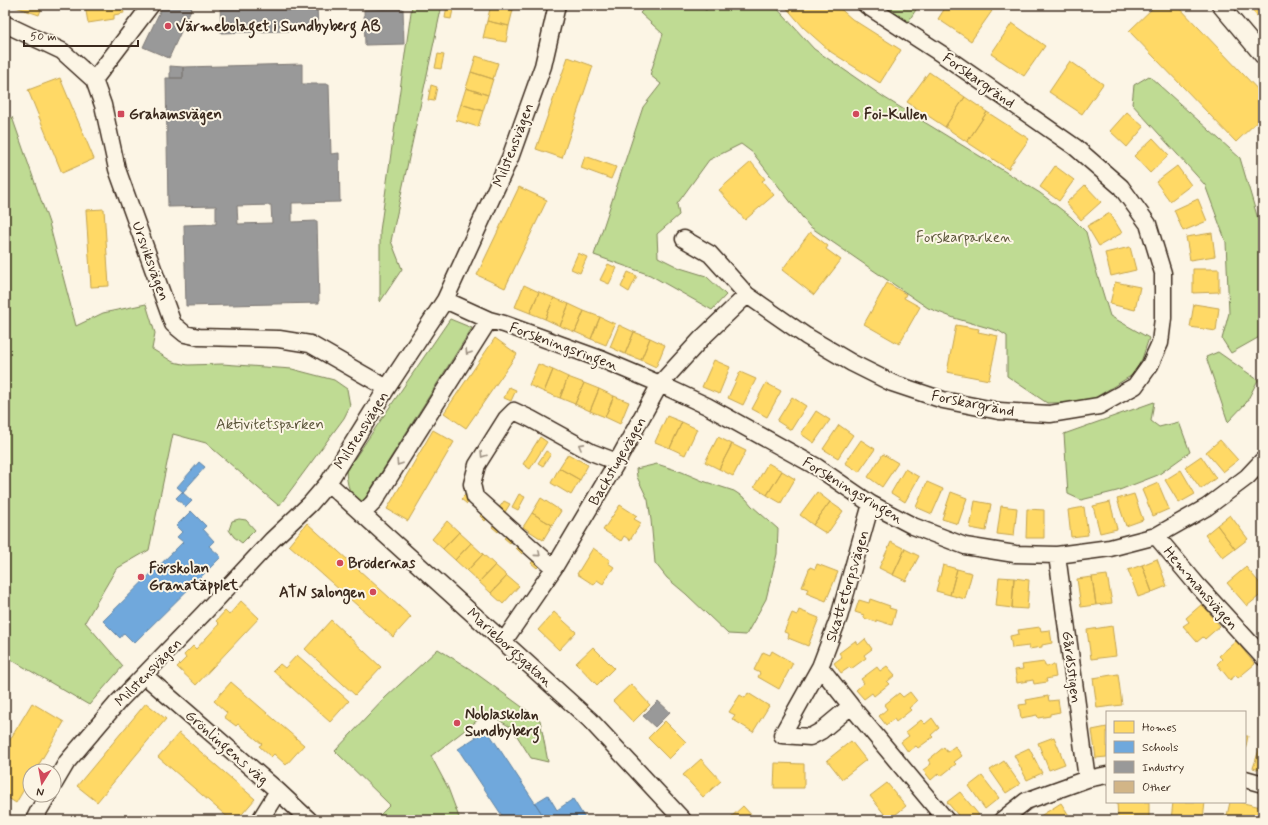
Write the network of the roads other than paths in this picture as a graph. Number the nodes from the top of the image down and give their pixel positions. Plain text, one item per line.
1 (151, 5) edge
2 (557, 5) edge
3 (866, 5) edge
4 (1220, 5) edge
5 (5, 24) edge
6 (1263, 56) edge
7 (94, 80) junction
8 (684, 239) dead end
9 (747, 295) junction
10 (445, 300) junction
11 (489, 320) junction
12 (660, 384) junction
13 (387, 388) junction
14 (1263, 460) edge
15 (617, 462) junction
16 (328, 483) junction
17 (871, 504) junction
18 (362, 514) junction
19 (1156, 536) junction
20 (1058, 555) junction
21 (554, 568) junction
22 (504, 641) junction
23 (1263, 657) edge
24 (820, 666) junction
25 (144, 675) junction
26 (851, 706) junction
27 (62, 770) edge
28 (1106, 776) edge
29 (1087, 779) junction
30 (1246, 779) edge
31 (1263, 784) edge
32 (278, 791) junction
33 (43, 803) edge
34 (34, 820) edge
35 (260, 820) edge
36 (309, 820) edge
37 (683, 820) edge
38 (946, 820) edge
39 (1002, 820) edge

1 - 7 street
2 - 10 street, Milstensvägen
3 - 9 street, Forskargränd
4 - 6 street
5 - 7 street, Ursviksvägen
7 - 13 street, Ursviksvägen
8 - 9 street, Forskargränd
9 - 12 street, Backstugevägen
10 - 11 street, Forskningsringen
10 - 13 street, Milstensvägen
11 - 12 street, Forskningsringen
11 -> 18 street
12 - 15 street, Backstugevägen
12 - 17 street, Forskningsringen
13 - 16 street, Milstensvägen
14 - 19 street, Forskningsringen
15 - 21 street, Backstugevägen
15 -> 21 street
16 - 18 street, Marieborgsgatan
16 - 25 street, Milstensvägen
17 - 20 street, Forskningsringen
17 - 24 street, Skattetorpsvägen
18 - 22 street, Marieborgsgatan
19 - 20 street, Forskningsringen
19 - 23 street, Hemmansvägen
20 - 29 street, Gårdsstigen
21 - 22 street, Backstugevägen
22 - 37 street, Marieborgsgatan
24 - 26 street
24 - 26 street, Skattetorpsvägen
25 - 27 street, Milstensvägen
25 - 32 street, Grönlingens väg
26 - 38 street
28 - 29 street
29 - 39 street
30 - 31 street
32 - 35 street
32 - 36 street, Grönlingens väg
33 - 34 street

